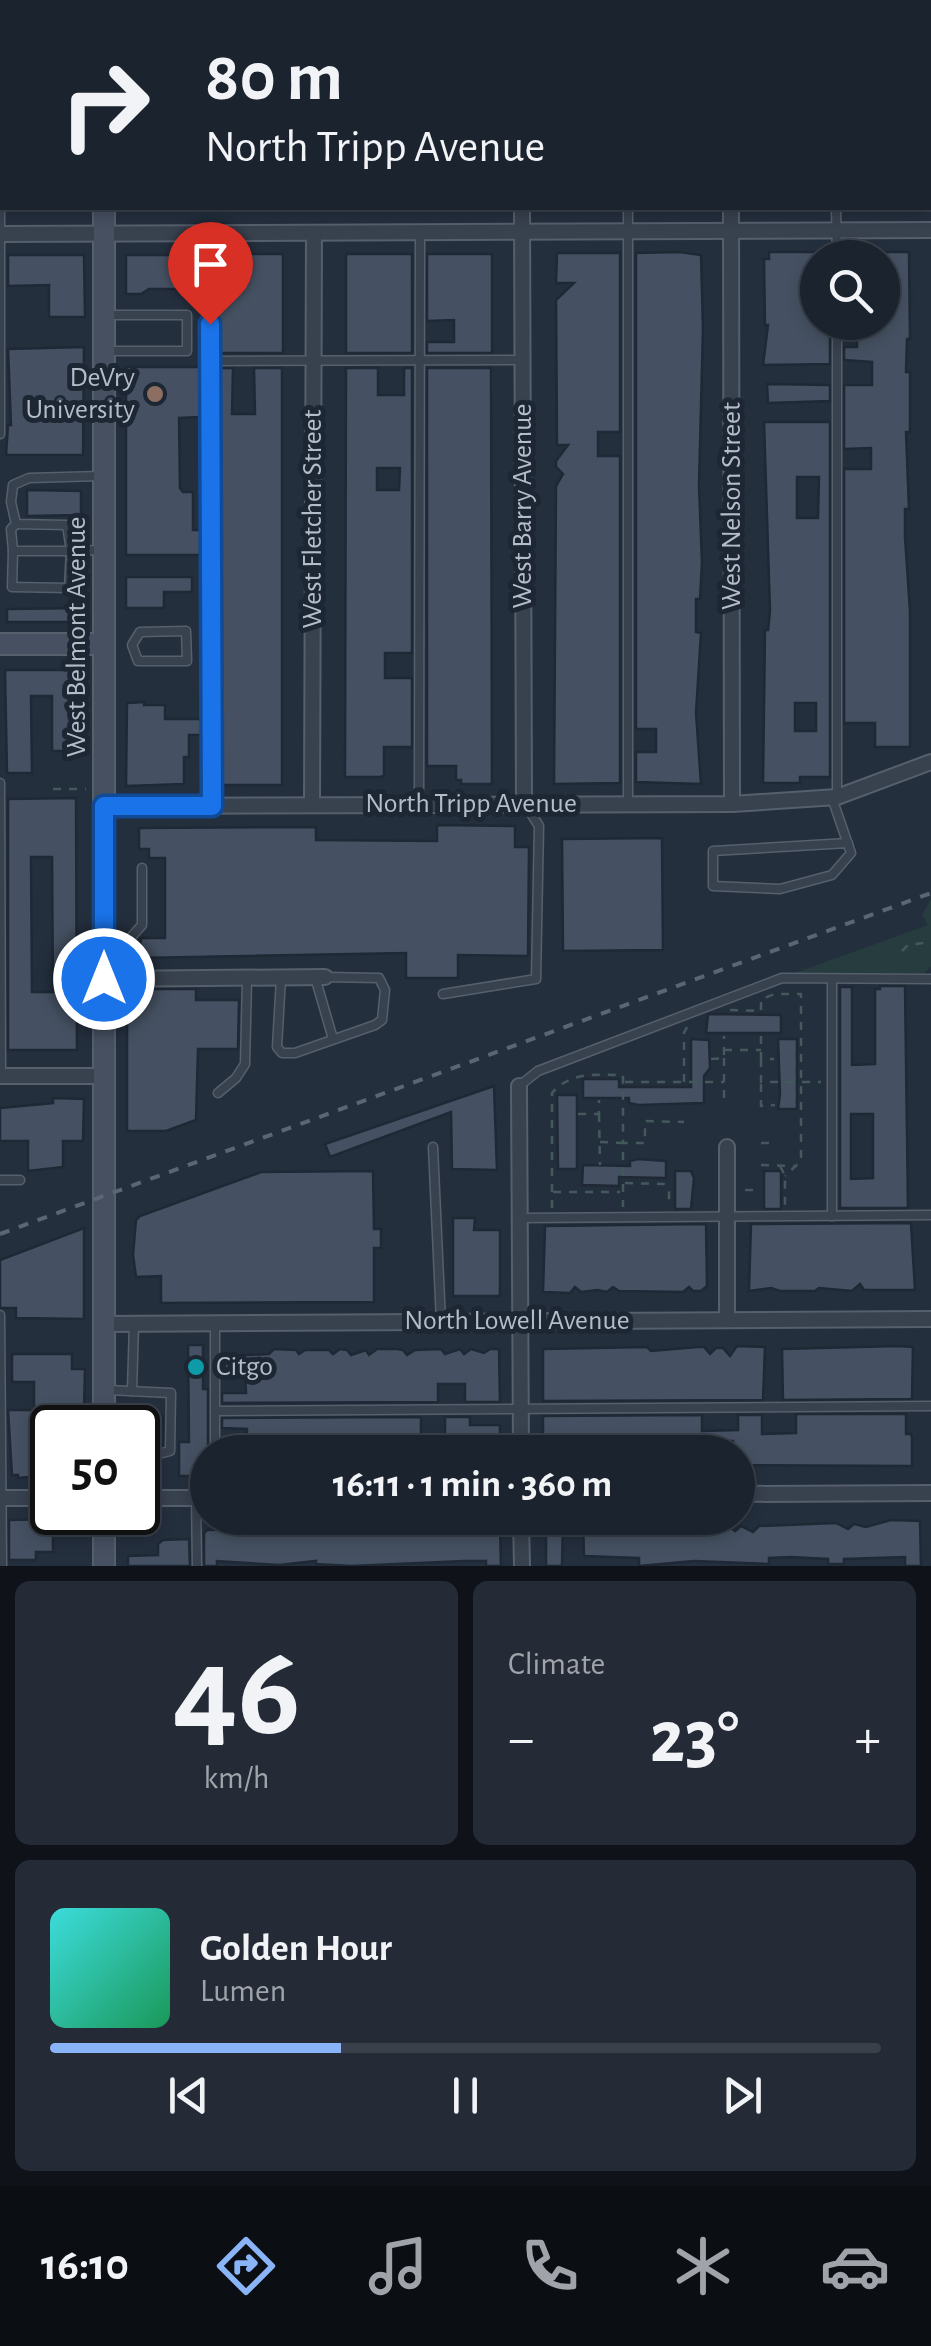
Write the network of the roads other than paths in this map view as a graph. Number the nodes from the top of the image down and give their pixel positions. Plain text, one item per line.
1 (0, 0) edge
2 (104, 210) edge
3 (522, 210) edge
4 (628, 210) edge
5 (731, 210) edge
6 (836, 210) edge
7 (931, 230) edge
8 (731, 231) junction
9 (836, 231) junction
10 (522, 232) junction
11 (628, 232) junction
12 (314, 233) junction
13 (420, 233) junction
14 (0, 234) edge
15 (104, 234) junction
16 (210, 234) junction
17 (836, 240) edge
18 (104, 315) junction
19 (0, 338) edge
20 (837, 340) edge
21 (104, 351) junction
22 (210, 360) junction
23 (313, 360) junction
24 (420, 360) junction
25 (523, 360) junction
26 (0, 434) edge
27 (104, 476) junction
28 (16, 524) junction
29 (104, 550) junction
30 (71, 551) junction
31 (13, 552) junction
32 (0, 644) edge
33 (104, 644) junction
34 (132, 645) junction
35 (931, 762) edge
36 (0, 784) edge
37 (835, 797) junction
38 (628, 803) junction
39 (419, 804) junction
40 (524, 804) junction
41 (732, 804) junction
42 (104, 806) junction
43 (212, 806) junction
44 (312, 806) junction
45 (848, 842) junction
46 (142, 868) dead end
47 (104, 946) junction
48 (320, 977) junction
49 (247, 978) junction
50 (281, 978) junction
51 (832, 978) junction
52 (104, 979) junction
53 (931, 979) edge
54 (443, 994) dead end
55 (333, 1040) junction
56 (0, 1076) edge
57 (104, 1076) junction
58 (519, 1086) joint
59 (218, 1093) dead end
60 (433, 1146) dead end
61 (728, 1146) dead end
62 (0, 1180) edge
63 (20, 1180) dead end
64 (931, 1215) edge
65 (832, 1216) junction
66 (727, 1217) junction
67 (520, 1218) junction
68 (0, 1315) edge
69 (931, 1319) edge
70 (727, 1320) junction
71 (442, 1322) junction
72 (520, 1322) junction
73 (104, 1324) junction
74 (134, 1324) junction
75 (215, 1324) junction
76 (104, 1390) junction
77 (132, 1391) junction
78 (0, 1395) edge
79 (104, 1405) edge
80 (931, 1406) edge
81 (521, 1408) junction
82 (215, 1410) junction
83 (215, 1435) edge
84 (521, 1435) edge
85 (160, 1454) edge
86 (755, 1494) edge
87 (931, 1494) edge
88 (1, 1498) edge
89 (30, 1498) edge
90 (160, 1498) edge
91 (190, 1498) edge
92 (104, 1535) edge
93 (199, 1535) edge
94 (521, 1535) edge
95 (2, 1566) edge
96 (104, 1566) edge
97 (196, 1566) edge
98 (522, 1566) edge

1 - 14 lane
2 - 15 main road, West Belmont Avenue
3 - 10 street, West Barry Avenue
4 - 11 lane
5 - 8 street, West Nelson Street
6 - 9 lane
7 - 9 street
8 - 9 street
8 - 11 street
8 - 41 street, West Nelson Street
9 - 17 lane
10 - 11 street
10 - 13 street
10 - 25 street, West Barry Avenue
11 - 38 lane
12 - 13 street
12 - 16 street
12 - 23 street, West Fletcher Street
13 - 24 lane
14 - 15 street
14 - 19 lane
15 - 16 street
15 - 18 main road, West Belmont Avenue
16 - 22 lane
18 - 21 main road, West Belmont Avenue
18 - 21 lane
19 - 26 lane
20 - 37 lane
21 - 27 main road, West Belmont Avenue
22 - 23 lane
22 - 43 lane
23 - 24 lane
23 - 44 street, West Fletcher Street
24 - 25 lane
24 - 39 lane
25 - 40 street, West Barry Avenue
27 - 28 lane
27 - 29 main road, West Belmont Avenue
28 - 30 lane
28 - 31 lane
29 - 30 lane
29 - 33 main road, West Belmont Avenue
30 - 31 lane
30 - 31 lane
32 - 33 main road
33 - 34 lane
33 - 42 main road, West Belmont Avenue
34 - 34 lane
35 - 37 street, North Tripp Avenue
36 - 56 lane
37 - 41 street, North Tripp Avenue
37 - 45 lane
38 - 40 street, North Tripp Avenue
38 - 41 street, North Tripp Avenue
39 - 40 street, North Tripp Avenue
39 - 44 street, North Tripp Avenue
40 - 54 lane
42 - 43 street, North Tripp Avenue
42 - 47 main road, West Belmont Avenue
43 - 44 street, North Tripp Avenue
45 - 45 lane
46 - 47 lane
47 - 52 main road, West Belmont Avenue
48 - 50 street
48 - 55 lane
48 - 55 lane
49 - 50 street
49 - 52 street
49 - 59 lane
50 - 55 lane
51 - 53 lane
51 - 58 lane
51 - 65 lane
52 - 57 main road, West Belmont Avenue
56 - 57 street
57 - 73 main road, West Belmont Avenue
58 - 67 street
60 - 71 lane
61 - 66 street
62 - 63 lane
64 - 65 lane
65 - 66 lane
66 - 67 lane
66 - 70 street
67 - 72 street
68 - 78 lane
69 - 70 street, North Lowell Avenue
70 - 72 street, North Lowell Avenue
71 - 72 street, North Lowell Avenue
71 - 75 street, North Lowell Avenue
72 - 81 street
73 - 74 street, North Lowell Avenue
73 - 76 main road, West Belmont Avenue
74 - 75 street, North Lowell Avenue
74 - 77 lane
75 - 82 lane
76 - 77 lane
76 - 79 main road, West Belmont Avenue
77 - 85 lane
78 - 88 lane
80 - 81 lane
81 - 82 lane
81 - 84 street
82 - 83 lane
86 - 87 street
88 - 89 street
88 - 95 lane
90 - 91 street
92 - 96 main road
93 - 97 lane
94 - 98 street

